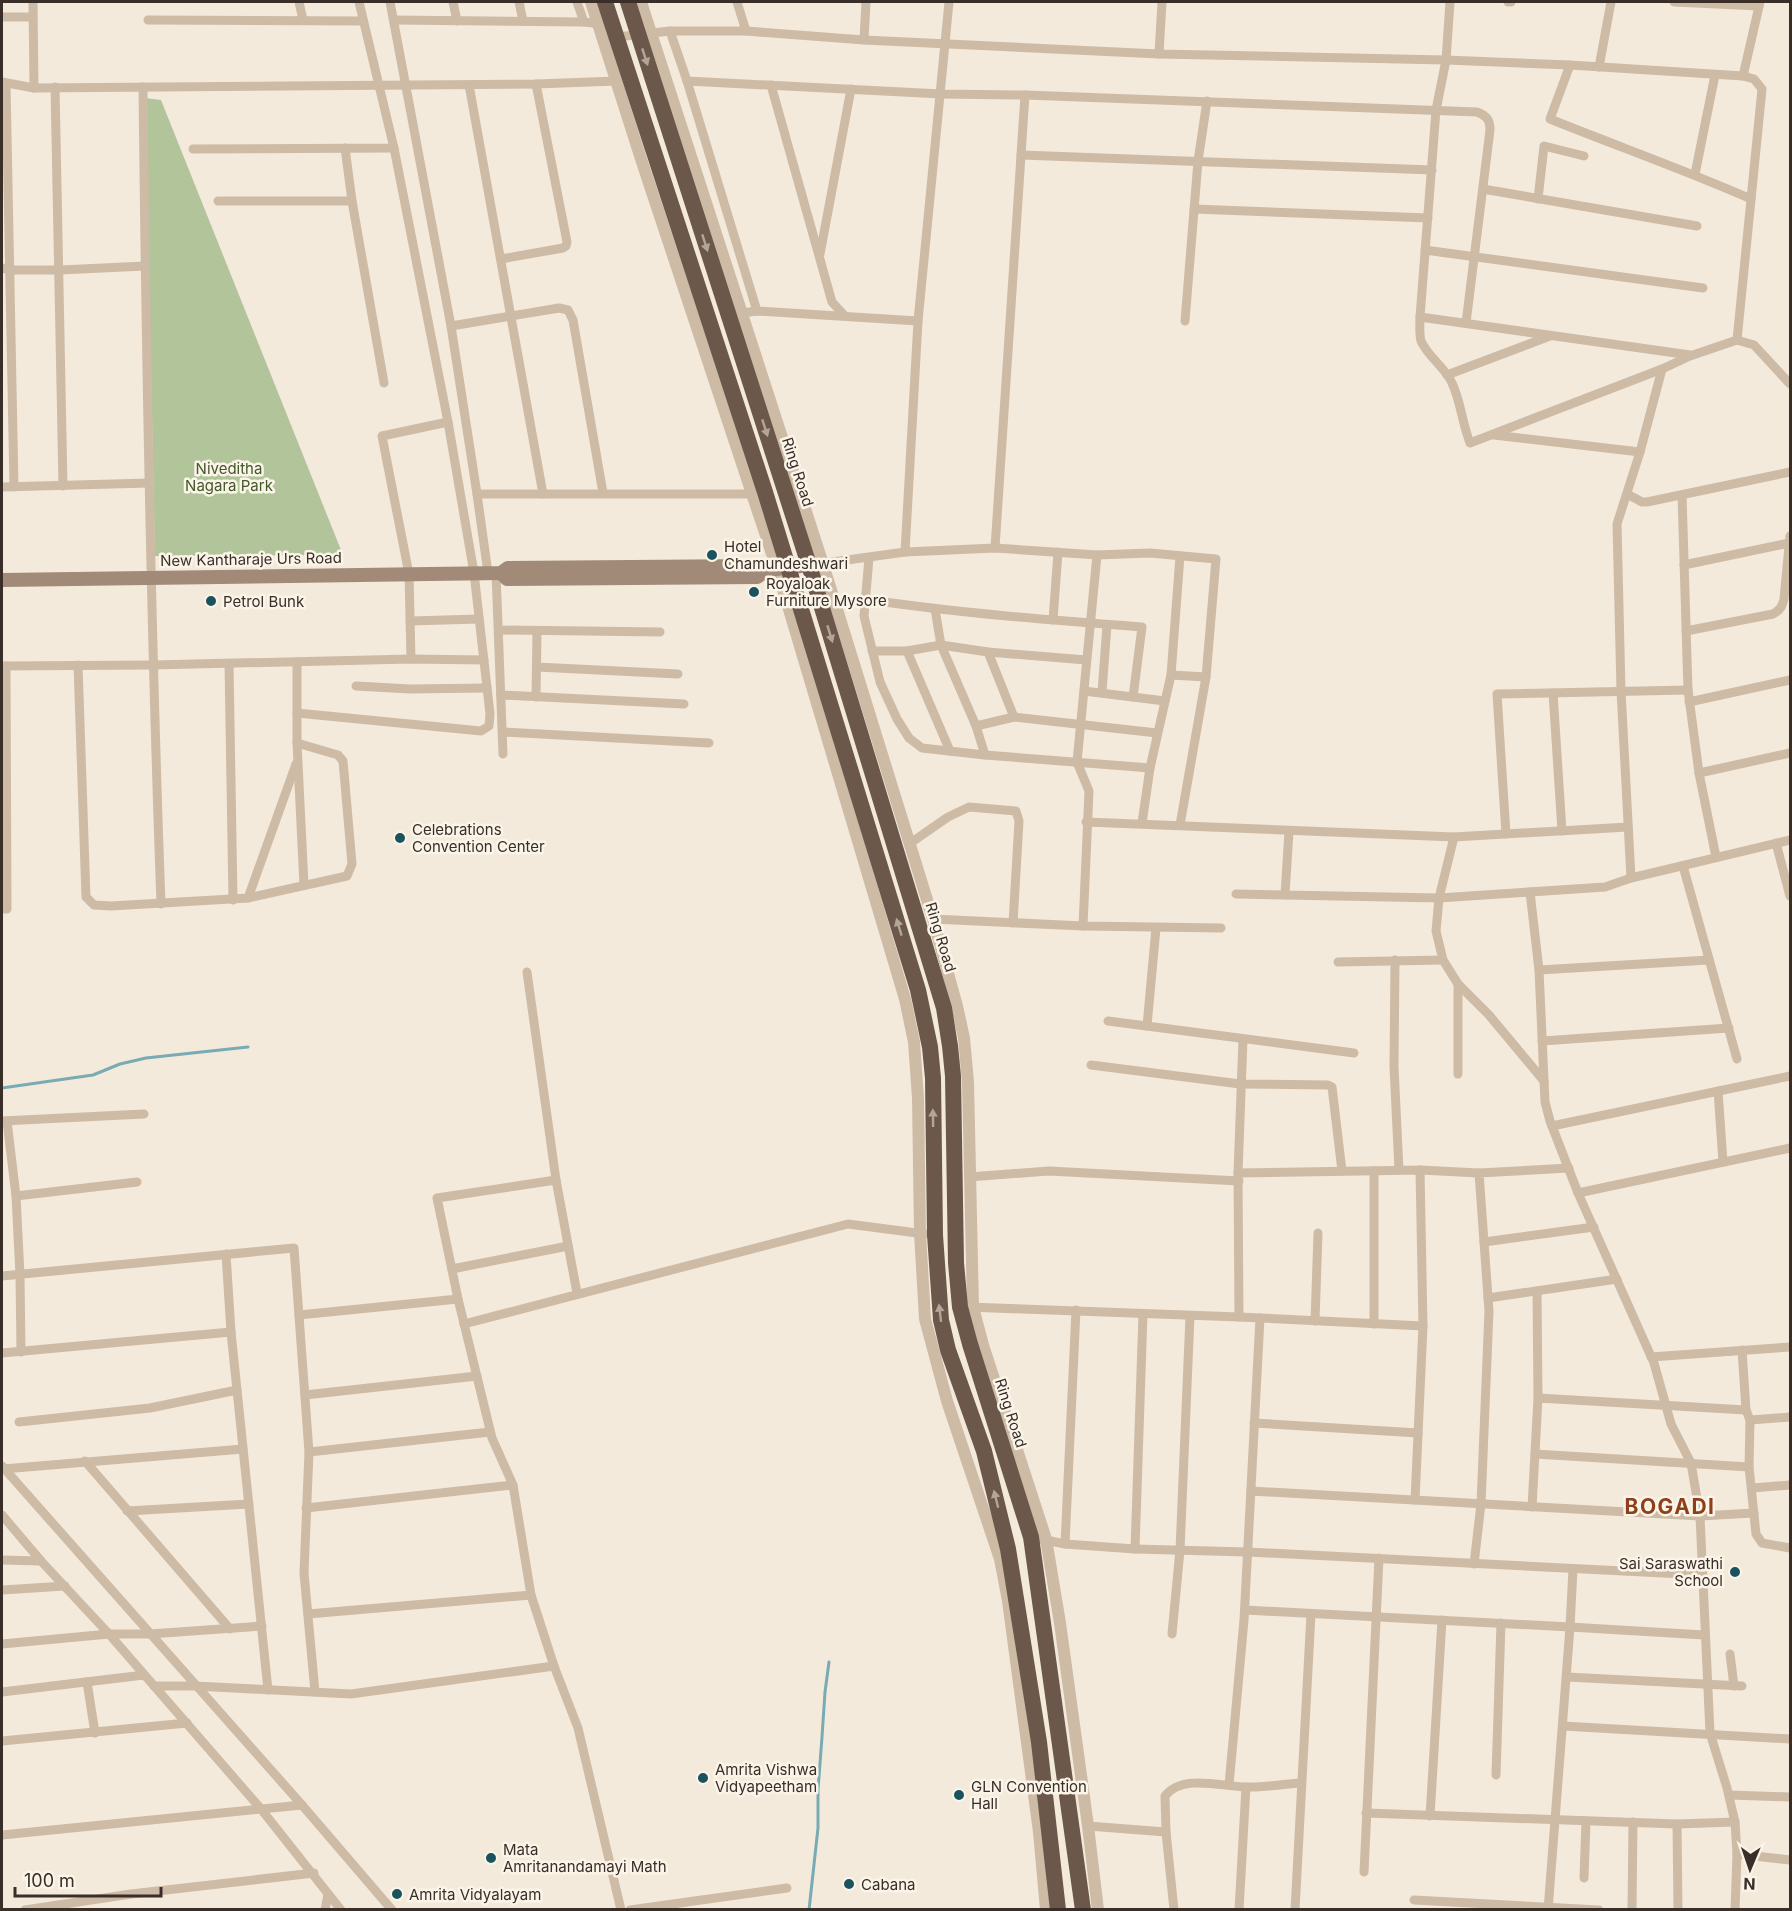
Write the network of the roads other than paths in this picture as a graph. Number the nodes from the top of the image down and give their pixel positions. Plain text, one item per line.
1 (33, 2) edge
2 (299, 2) edge
3 (359, 2) edge
4 (390, 2) edge
5 (453, 2) edge
6 (519, 2) edge
7 (577, 2) edge
8 (591, 2) edge
9 (605, 2) edge
10 (627, 2) edge
11 (641, 2) edge
12 (737, 2) edge
13 (866, 2) edge
14 (949, 2) edge
15 (1162, 2) edge
16 (1450, 2) edge
17 (1611, 2) edge
18 (1674, 2) edge
19 (1759, 4) edge
20 (2, 17) edge
21 (33, 17) junction
22 (148, 20) dead end
23 (303, 20) junction
24 (394, 20) junction
25 (363, 21) junction
26 (457, 21) junction
27 (523, 21) junction
28 (584, 22) junction
29 (609, 28) junction
30 (670, 31) junction
31 (746, 31) junction
32 (644, 33) junction
33 (864, 40) junction
34 (945, 44) junction
35 (1159, 54) junction
36 (1446, 60) junction
37 (1570, 65) junction
38 (1599, 68) junction
39 (1715, 75) junction
40 (1743, 76) junction
41 (617, 81) junction
42 (687, 81) junction
43 (4, 83) edge
44 (379, 84) junction
45 (469, 84) junction
46 (536, 84) junction
47 (404, 85) junction
48 (771, 85) junction
49 (56, 87) junction
50 (143, 87) junction
51 (34, 88) junction
52 (851, 89) junction
53 (941, 94) junction
54 (1025, 94) junction
55 (1207, 101) junction
56 (1436, 110) junction
57 (345, 148) junction
58 (394, 148) junction
59 (193, 149) dead end
60 (1021, 155) junction
61 (1584, 156) dead end
62 (5, 157) edge
63 (1198, 161) junction
64 (1431, 170) junction
65 (1695, 174) junction
66 (1483, 189) junction
67 (1538, 199) junction
68 (1751, 199) junction
69 (218, 201) dead end
70 (352, 201) junction
71 (1194, 209) junction
72 (5, 218) edge
73 (1428, 218) junction
74 (1697, 226) dead end
75 (1425, 250) junction
76 (1475, 255) junction
77 (819, 256) junction
78 (501, 259) junction
79 (145, 266) junction
80 (6, 269) edge
81 (60, 270) junction
82 (1703, 288) dead end
83 (757, 311) junction
84 (742, 313) junction
85 (844, 315) junction
86 (511, 316) junction
87 (1419, 317) junction
88 (918, 321) junction
89 (1185, 321) dead end
90 (1466, 323) junction
91 (451, 326) junction
92 (1552, 336) junction
93 (1737, 340) junction
94 (1690, 356) junction
95 (1662, 369) junction
96 (1447, 375) junction
97 (384, 383) dead end
98 (1791, 384) edge
99 (448, 422) junction
100 (1490, 435) junction
101 (1640, 452) junction
102 (1791, 472) edge
103 (149, 483) junction
104 (63, 486) junction
105 (2, 487) edge
106 (14, 487) junction
107 (603, 493) junction
108 (477, 494) junction
109 (543, 494) junction
110 (752, 494) junction
111 (1627, 494) junction
112 (1682, 495) junction
113 (1790, 539) edge
114 (995, 548) junction
115 (904, 552) junction
116 (1058, 552) junction
117 (1097, 555) junction
118 (1180, 556) junction
119 (869, 558) junction
120 (1684, 564) junction
121 (816, 565) junction
122 (778, 569) junction
123 (490, 573) junction
124 (409, 574) junction
125 (153, 577) junction
126 (2, 579) edge
127 (864, 599) junction
128 (935, 609) junction
129 (479, 619) junction
130 (1053, 620) junction
131 (410, 621) junction
132 (1091, 624) junction
133 (1107, 625) junction
134 (499, 630) junction
135 (537, 631) junction
136 (1686, 631) junction
137 (660, 632) dead end
138 (941, 645) junction
139 (872, 651) junction
140 (907, 651) junction
141 (988, 652) junction
142 (411, 659) junction
143 (484, 660) junction
144 (1086, 660) junction
145 (297, 662) junction
146 (230, 664) junction
147 (78, 665) junction
148 (153, 665) junction
149 (4, 666) edge
150 (537, 666) junction
151 (678, 674) dead end
152 (1171, 675) junction
153 (1206, 677) junction
154 (1791, 680) edge
155 (356, 686) dead end
156 (487, 688) junction
157 (1688, 690) junction
158 (1084, 691) junction
159 (1102, 692) junction
160 (1621, 692) junction
161 (1553, 693) junction
162 (501, 695) junction
163 (536, 697) junction
164 (1133, 697) junction
165 (1165, 701) junction
166 (1689, 702) junction
167 (684, 704) dead end
168 (297, 713) junction
169 (1014, 717) junction
170 (1080, 725) junction
171 (976, 726) junction
172 (502, 732) junction
173 (1157, 733) junction
174 (297, 743) junction
175 (709, 743) dead end
176 (950, 751) junction
177 (1791, 753) edge
178 (503, 754) dead end
179 (985, 755) junction
180 (298, 759) junction
181 (1077, 762) junction
182 (1150, 768) junction
183 (1699, 773) junction
184 (1086, 822) junction
185 (1143, 823) junction
186 (1180, 825) junction
187 (1628, 827) junction
188 (1289, 831) junction
189 (1562, 831) junction
190 (1506, 834) junction
191 (1454, 837) junction
192 (1791, 840) edge
193 (1776, 843) junction
194 (909, 844) junction
195 (1716, 857) junction
196 (1683, 866) junction
197 (1631, 878) junction
198 (304, 885) junction
199 (1530, 892) junction
200 (1236, 894) dead end
201 (1285, 895) junction
202 (1791, 896) edge
203 (248, 898) junction
204 (1438, 898) junction
205 (233, 900) junction
206 (161, 904) junction
207 (2, 909) edge
208 (933, 919) junction
209 (1013, 923) junction
210 (1083, 926) junction
211 (1156, 928) junction
212 (1221, 928) dead end
213 (1395, 960) junction
214 (1443, 960) junction
215 (1709, 960) junction
216 (1338, 962) dead end
217 (1539, 970) junction
218 (527, 972) dead end
219 (1458, 984) junction
220 (1108, 1021) dead end
221 (1148, 1026) junction
222 (1729, 1028) junction
223 (1243, 1039) junction
224 (1542, 1041) junction
225 (1354, 1053) dead end
226 (1737, 1059) dead end
227 (1091, 1065) dead end
228 (1458, 1074) dead end
229 (1791, 1076) edge
230 (1544, 1081) junction
231 (1240, 1084) junction
232 (1718, 1091) junction
233 (144, 1114) dead end
234 (4, 1121) edge
235 (1552, 1126) junction
236 (1791, 1148) edge
237 (1723, 1162) junction
238 (1569, 1168) junction
239 (1399, 1170) junction
240 (1420, 1170) junction
241 (1342, 1171) junction
242 (1374, 1171) junction
243 (1479, 1173) junction
244 (969, 1177) junction
245 (1238, 1177) junction
246 (556, 1180) junction
247 (137, 1182) dead end
248 (1578, 1192) junction
249 (16, 1196) junction
250 (1594, 1227) junction
251 (1317, 1233) dead end
252 (927, 1234) junction
253 (1484, 1242) junction
254 (568, 1246) junction
255 (226, 1254) junction
256 (452, 1269) junction
257 (20, 1275) junction
258 (2, 1276) edge
259 (1617, 1279) junction
260 (1537, 1291) junction
261 (577, 1293) junction
262 (1488, 1298) junction
263 (458, 1299) junction
264 (967, 1307) junction
265 (1076, 1310) junction
266 (1143, 1314) junction
267 (299, 1315) junction
268 (1190, 1316) junction
269 (1239, 1317) junction
270 (1260, 1318) junction
271 (1315, 1321) junction
272 (464, 1324) junction
273 (1374, 1324) junction
274 (1423, 1326) junction
275 (231, 1332) junction
276 (1791, 1347) edge
277 (1742, 1350) junction
278 (21, 1352) junction
279 (2, 1353) edge
280 (1652, 1357) junction
281 (477, 1376) junction
282 (237, 1390) junction
283 (305, 1395) junction
284 (1538, 1398) junction
285 (1665, 1404) junction
286 (1746, 1410) junction
287 (1791, 1417) edge
288 (1750, 1420) junction
289 (19, 1422) dead end
290 (1254, 1423) junction
291 (490, 1432) junction
292 (1418, 1433) junction
293 (243, 1449) junction
294 (309, 1452) junction
295 (1535, 1455) junction
296 (85, 1461) junction
297 (1691, 1463) junction
298 (2, 1467) edge
299 (1749, 1467) junction
300 (513, 1485) junction
301 (1791, 1485) edge
302 (1752, 1488) junction
303 (1251, 1491) junction
304 (1415, 1500) junction
305 (249, 1504) junction
306 (1481, 1504) junction
307 (1532, 1507) junction
308 (306, 1508) junction
309 (127, 1511) junction
310 (1754, 1513) junction
311 (2, 1515) edge
312 (1700, 1516) junction
313 (1038, 1538) junction
314 (1065, 1544) junction
315 (1791, 1548) edge
316 (1135, 1549) junction
317 (1180, 1550) junction
318 (1248, 1552) junction
319 (1379, 1558) junction
320 (2, 1560) edge
321 (41, 1561) junction
322 (1474, 1564) junction
323 (1573, 1569) junction
324 (1703, 1575) junction
325 (64, 1586) junction
326 (2, 1590) edge
327 (531, 1595) junction
328 (1245, 1610) junction
329 (308, 1614) junction
330 (1311, 1614) junction
331 (1375, 1616) junction
332 (1442, 1620) junction
333 (1501, 1623) junction
334 (262, 1626) junction
335 (1570, 1627) junction
336 (230, 1629) junction
337 (109, 1634) junction
338 (150, 1634) junction
339 (1172, 1634) dead end
340 (1704, 1635) junction
341 (2, 1644) edge
342 (1730, 1654) dead end
343 (554, 1666) junction
344 (144, 1675) junction
345 (1567, 1677) junction
346 (87, 1682) junction
347 (1707, 1685) junction
348 (154, 1686) junction
349 (195, 1686) junction
350 (268, 1690) junction
351 (2, 1692) edge
352 (315, 1692) junction
353 (187, 1723) junction
354 (1563, 1726) junction
355 (95, 1733) junction
356 (1710, 1733) junction
357 (1791, 1739) edge
358 (2, 1741) edge
359 (1496, 1775) dead end
360 (1300, 1783) junction
361 (1229, 1785) junction
362 (1246, 1787) junction
363 (1729, 1795) junction
364 (1791, 1797) edge
365 (302, 1805) junction
366 (261, 1809) junction
367 (1366, 1813) junction
368 (1430, 1816) junction
369 (1556, 1820) junction
370 (1586, 1821) junction
371 (1735, 1821) junction
372 (1633, 1822) junction
373 (1677, 1824) junction
374 (1088, 1826) junction
375 (1044, 1832) junction
376 (1166, 1832) junction
377 (2, 1835) edge
378 (1737, 1854) junction
379 (1791, 1860) edge
380 (1364, 1872) dead end
381 (314, 1874) junction
382 (1584, 1878) dead end
383 (787, 1888) dead end
384 (328, 1894) junction
385 (1414, 1900) dead end
386 (62, 1906) edge
387 (1549, 1908) edge
388 (25, 1910) edge
389 (325, 1910) edge
390 (341, 1910) edge
391 (392, 1910) edge
392 (621, 1910) edge
393 (630, 1910) edge
394 (1046, 1910) edge
395 (1058, 1910) edge
396 (1083, 1910) edge
397 (1098, 1910) edge
398 (1174, 1910) edge
399 (1239, 1910) edge
400 (1294, 1910) edge
401 (1599, 1910) edge
402 (1632, 1910) edge
403 (1678, 1910) edge
404 (1736, 1910) edge

1 - 21 street
2 - 23 street
3 - 25 street
4 - 24 street
5 - 26 street
6 - 27 street
7 - 28 street
8 - 29 street
9 - 29 highway
10 - 32 highway, Ring Road
11 - 32 street
12 - 31 street
13 - 33 street
14 - 34 street
15 - 35 street
16 - 36 street
17 - 38 street
18 - 19 street
19 - 40 street
20 - 21 street
21 - 51 street
22 - 23 street
23 - 25 street
24 - 26 street
24 - 47 street
25 - 44 street
26 - 27 street
27 - 28 street
28 - 29 street
29 - 32 street
29 - 41 street
29 - 122 highway
30 - 31 street
30 - 32 street
30 - 42 street
31 - 33 street
32 - 84 street
32 -> 121 highway, Ring Road
33 - 34 street
34 - 35 street
34 - 53 street
35 - 36 street
36 - 37 street
36 - 56 street
37 - 38 street
37 - 65 street
38 - 39 street
39 - 40 street
39 - 65 street
40 - 68 street
41 - 46 street
41 - 110 street
42 - 48 street
42 - 83 street
43 - 51 street
43 - 62 street
44 - 47 street
44 - 50 street
44 - 58 street
45 - 46 street
45 - 47 street
45 - 78 street
46 - 78 street
47 - 91 street
48 - 52 street
48 - 77 street
49 - 50 street
49 - 51 street
49 - 81 street
50 - 79 street
52 - 53 street
52 - 77 street
53 - 54 street
53 - 88 street
54 - 55 street
54 - 60 street
55 - 56 street
55 - 63 street
56 - 64 street
56 - 66 street
57 - 58 street
57 - 59 street
57 - 70 street
58 - 99 street
60 - 63 street
60 - 114 street
61 - 67 street
62 - 72 street
63 - 64 street
63 - 71 street
64 - 73 street
65 - 68 street
66 - 67 street
66 - 76 street
67 - 74 street
68 - 93 street
69 - 70 street
70 - 97 street
71 - 73 street
71 - 89 street
72 - 80 street
73 - 75 street
75 - 76 street
75 - 87 street
76 - 82 street
76 - 90 street
77 - 85 street
78 - 86 street
79 - 81 street
79 - 103 street
80 - 81 street
80 - 106 street
81 - 104 street
83 - 84 street
83 - 85 street
84 - 121 street
85 - 88 street
86 - 91 street
86 - 107 street
86 - 109 street
87 - 90 street
87 - 96 street
88 - 115 street
90 - 92 street
91 - 108 street
92 - 94 street
92 - 96 street
93 - 94 street
93 - 98 street
94 - 95 street
95 - 100 street
95 - 101 street
96 - 100 street
99 - 123 street
99 - 124 street
100 - 101 street
101 - 111 street
102 - 112 street
103 - 104 street
103 - 125 street
104 - 106 street
105 - 106 street
107 - 109 street
107 - 110 street
108 - 109 street
108 - 123 street
110 - 122 street
111 - 112 street
111 - 160 street
112 - 120 street
113 - 120 street
113 - 136 street
114 - 115 street
114 - 116 street
115 - 119 street
116 - 117 street
116 - 130 street
117 - 118 street
117 - 132 street
118 - 152 street
118 - 153 street
119 - 121 street
119 - 127 street
120 - 136 street
121 - 122 main road, New Kantharaje Urs Road
121 - 194 street
121 -> 264 highway, Ring Road
122 - 123 main road, New Kantharaje Urs Road
122 - 252 highway
123 - 124 main road, New Kantharaje Urs Road
123 - 129 street
123 - 134 street
124 - 125 main road, New Kantharaje Urs Road
124 - 131 street
125 - 126 main road, New Kantharaje Urs Road
125 - 148 street
127 - 128 street
127 - 139 street
128 - 130 street
128 - 138 street
129 - 131 street
129 - 143 street
130 - 132 street
131 - 142 street
132 - 133 street
132 - 144 street
133 - 159 street
133 - 164 street
134 - 135 street
134 - 162 street
135 - 137 street
135 - 150 street
136 - 157 street
138 - 140 street
138 - 141 street
138 - 171 street
139 - 140 street
139 - 176 street
140 - 176 street
141 - 144 street
141 - 169 street
142 - 143 street
142 - 145 street
143 - 156 street
144 - 158 street
145 - 146 street
145 - 168 street
146 - 148 street
146 - 205 street
147 - 148 street
147 - 149 street
147 - 206 street
148 - 206 street
149 - 207 street
150 - 151 street
150 - 163 street
152 - 153 street
152 - 165 street
153 - 186 street
154 - 166 street
155 - 156 street
156 - 168 street
157 - 160 street
157 - 166 street
158 - 159 street
158 - 170 street
159 - 164 street
160 - 161 street
160 - 187 street
161 - 189 street
161 - 190 street
162 - 163 street
162 - 172 street
163 - 167 street
164 - 165 street
165 - 173 street
166 - 183 street
168 - 174 street
169 - 170 street
169 - 171 street
170 - 173 street
170 - 181 street
171 - 179 street
172 - 175 street
172 - 178 street
173 - 182 street
174 - 180 street
174 - 198 street
176 - 179 street
177 - 183 street
179 - 181 street
180 - 198 street
180 - 203 street
181 - 182 street
181 - 184 street
182 - 185 street
183 - 195 street
184 - 185 street
184 - 210 street
185 - 186 street
186 - 188 street
187 - 189 street
187 - 197 street
188 - 191 street
188 - 201 street
189 - 190 street
190 - 191 street
191 - 204 street
192 - 193 street
193 - 195 street
193 - 202 street
194 - 208 street
194 - 209 street
195 - 196 street
196 - 197 street
196 - 215 street
197 - 199 street
198 - 203 street
199 - 204 street
199 - 217 street
200 - 201 street
201 - 204 street
203 - 205 street
204 - 214 street
205 - 206 street
208 - 209 street
208 - 244 street
209 - 210 street
210 - 211 street
211 - 212 street
211 - 221 street
213 - 214 street
213 - 216 street
213 - 239 street
214 - 219 street
215 - 217 street
215 - 222 street
217 - 224 street
218 - 246 street
219 - 228 street
219 - 230 street
220 - 221 street
221 - 223 street
222 - 224 street
222 - 226 street
223 - 225 street
223 - 231 street
224 - 230 street
227 - 231 street
229 - 232 street
230 - 235 street
231 - 241 street
231 - 245 street
232 - 235 street
232 - 237 street
233 - 234 street
234 - 249 street
235 - 238 street
236 - 237 street
237 - 248 street
238 - 243 street
238 - 248 street
239 - 240 street
239 - 242 street
240 - 243 street
240 - 274 street
241 - 242 street
241 - 245 street
242 - 273 street
243 - 253 street
244 - 245 street
244 - 264 street
245 - 269 street
246 - 254 street
246 - 256 street
247 - 249 street
248 - 250 street
249 - 257 street
250 - 253 street
250 - 259 street
251 - 271 street
252 - 261 street
252 - 375 highway
253 - 262 street
254 - 256 street
254 - 261 street
255 - 257 street
255 - 267 street
255 - 275 street
256 - 263 street
257 - 258 street
257 - 278 street
259 - 260 street
259 - 280 street
260 - 262 street
260 - 284 street
261 - 272 street
262 - 306 street
263 - 267 street
263 - 272 street
264 - 265 street
264 - 313 highway, Ring Road
265 - 266 street
265 - 314 street
266 - 268 street
266 - 316 street
267 - 283 street
268 - 269 street
268 - 317 street
269 - 270 street
270 - 271 street
270 - 290 street
271 - 273 street
272 - 281 street
273 - 274 street
274 - 292 street
275 - 278 street
275 - 282 street
276 - 277 street
277 - 280 street
277 - 286 street
278 - 279 street
280 - 285 street
281 - 283 street
281 - 291 street
282 - 289 street
282 - 293 street
283 - 294 street
284 - 285 street
284 - 295 street
285 - 286 street
285 - 297 street
286 - 288 street
287 - 288 street
288 - 299 street
290 - 292 street
290 - 303 street
291 - 294 street
291 - 300 street
292 - 304 street
293 - 296 street
293 - 305 street
294 - 308 street
295 - 297 street
295 - 307 street
296 - 298 street
296 - 309 street
297 - 299 street
297 - 312 street
298 - 338 street
299 - 302 street
300 - 308 street
300 - 327 street
301 - 302 street
302 - 310 street
303 - 304 street
303 - 318 street
304 - 306 street
305 - 309 street
305 - 334 street
306 - 307 street
306 - 322 street
307 - 312 street
308 - 329 street
309 - 336 street
310 - 312 street
310 - 315 street
311 - 321 street
312 - 324 street
313 - 314 street
313 - 374 street
313 - 396 highway, Ring Road
314 - 316 street
316 - 317 street
317 - 318 street
317 - 339 street
318 - 319 street
318 - 328 street
319 - 322 street
319 - 331 street
320 - 321 street
321 - 325 street
322 - 323 street
323 - 324 street
323 - 335 street
324 - 340 street
325 - 326 street
325 - 337 street
327 - 329 street
327 - 343 street
328 - 330 street
328 - 361 street
329 - 352 street
330 - 331 street
330 - 360 street
331 - 332 street
331 - 367 street
332 - 333 street
332 - 368 street
333 - 335 street
333 - 359 street
334 - 336 street
334 - 350 street
335 - 340 street
335 - 345 street
336 - 338 street
337 - 338 street
337 - 341 street
337 - 344 street
338 - 349 street
340 - 347 street
342 - 347 street
343 - 352 street
343 - 392 street
344 - 346 street
344 - 348 street
345 - 347 street
345 - 354 street
346 - 351 street
346 - 355 street
347 - 356 street
348 - 349 street
348 - 353 street
349 - 350 street
349 - 365 street
350 - 352 street
353 - 355 street
353 - 366 street
354 - 356 street
354 - 369 street
355 - 358 street
356 - 357 street
356 - 363 street
360 - 362 street
360 - 400 street
361 - 362 street
361 - 376 street
362 - 399 street
363 - 364 street
363 - 371 street
365 - 366 street
365 - 391 street
366 - 377 street
366 - 381 street
367 - 368 street
367 - 380 street
368 - 369 street
369 - 370 street
369 - 387 street
370 - 372 street
370 - 382 street
371 - 373 street
371 - 378 street
372 - 373 street
372 - 402 street
373 - 403 street
374 - 376 street
374 - 397 street
375 - 394 street
375 - 395 highway
376 - 398 street
378 - 379 street
378 - 404 street
381 - 384 street
381 - 386 street
383 - 393 street
384 - 389 street
384 - 390 street
385 - 387 street
386 - 388 street
387 - 401 street

